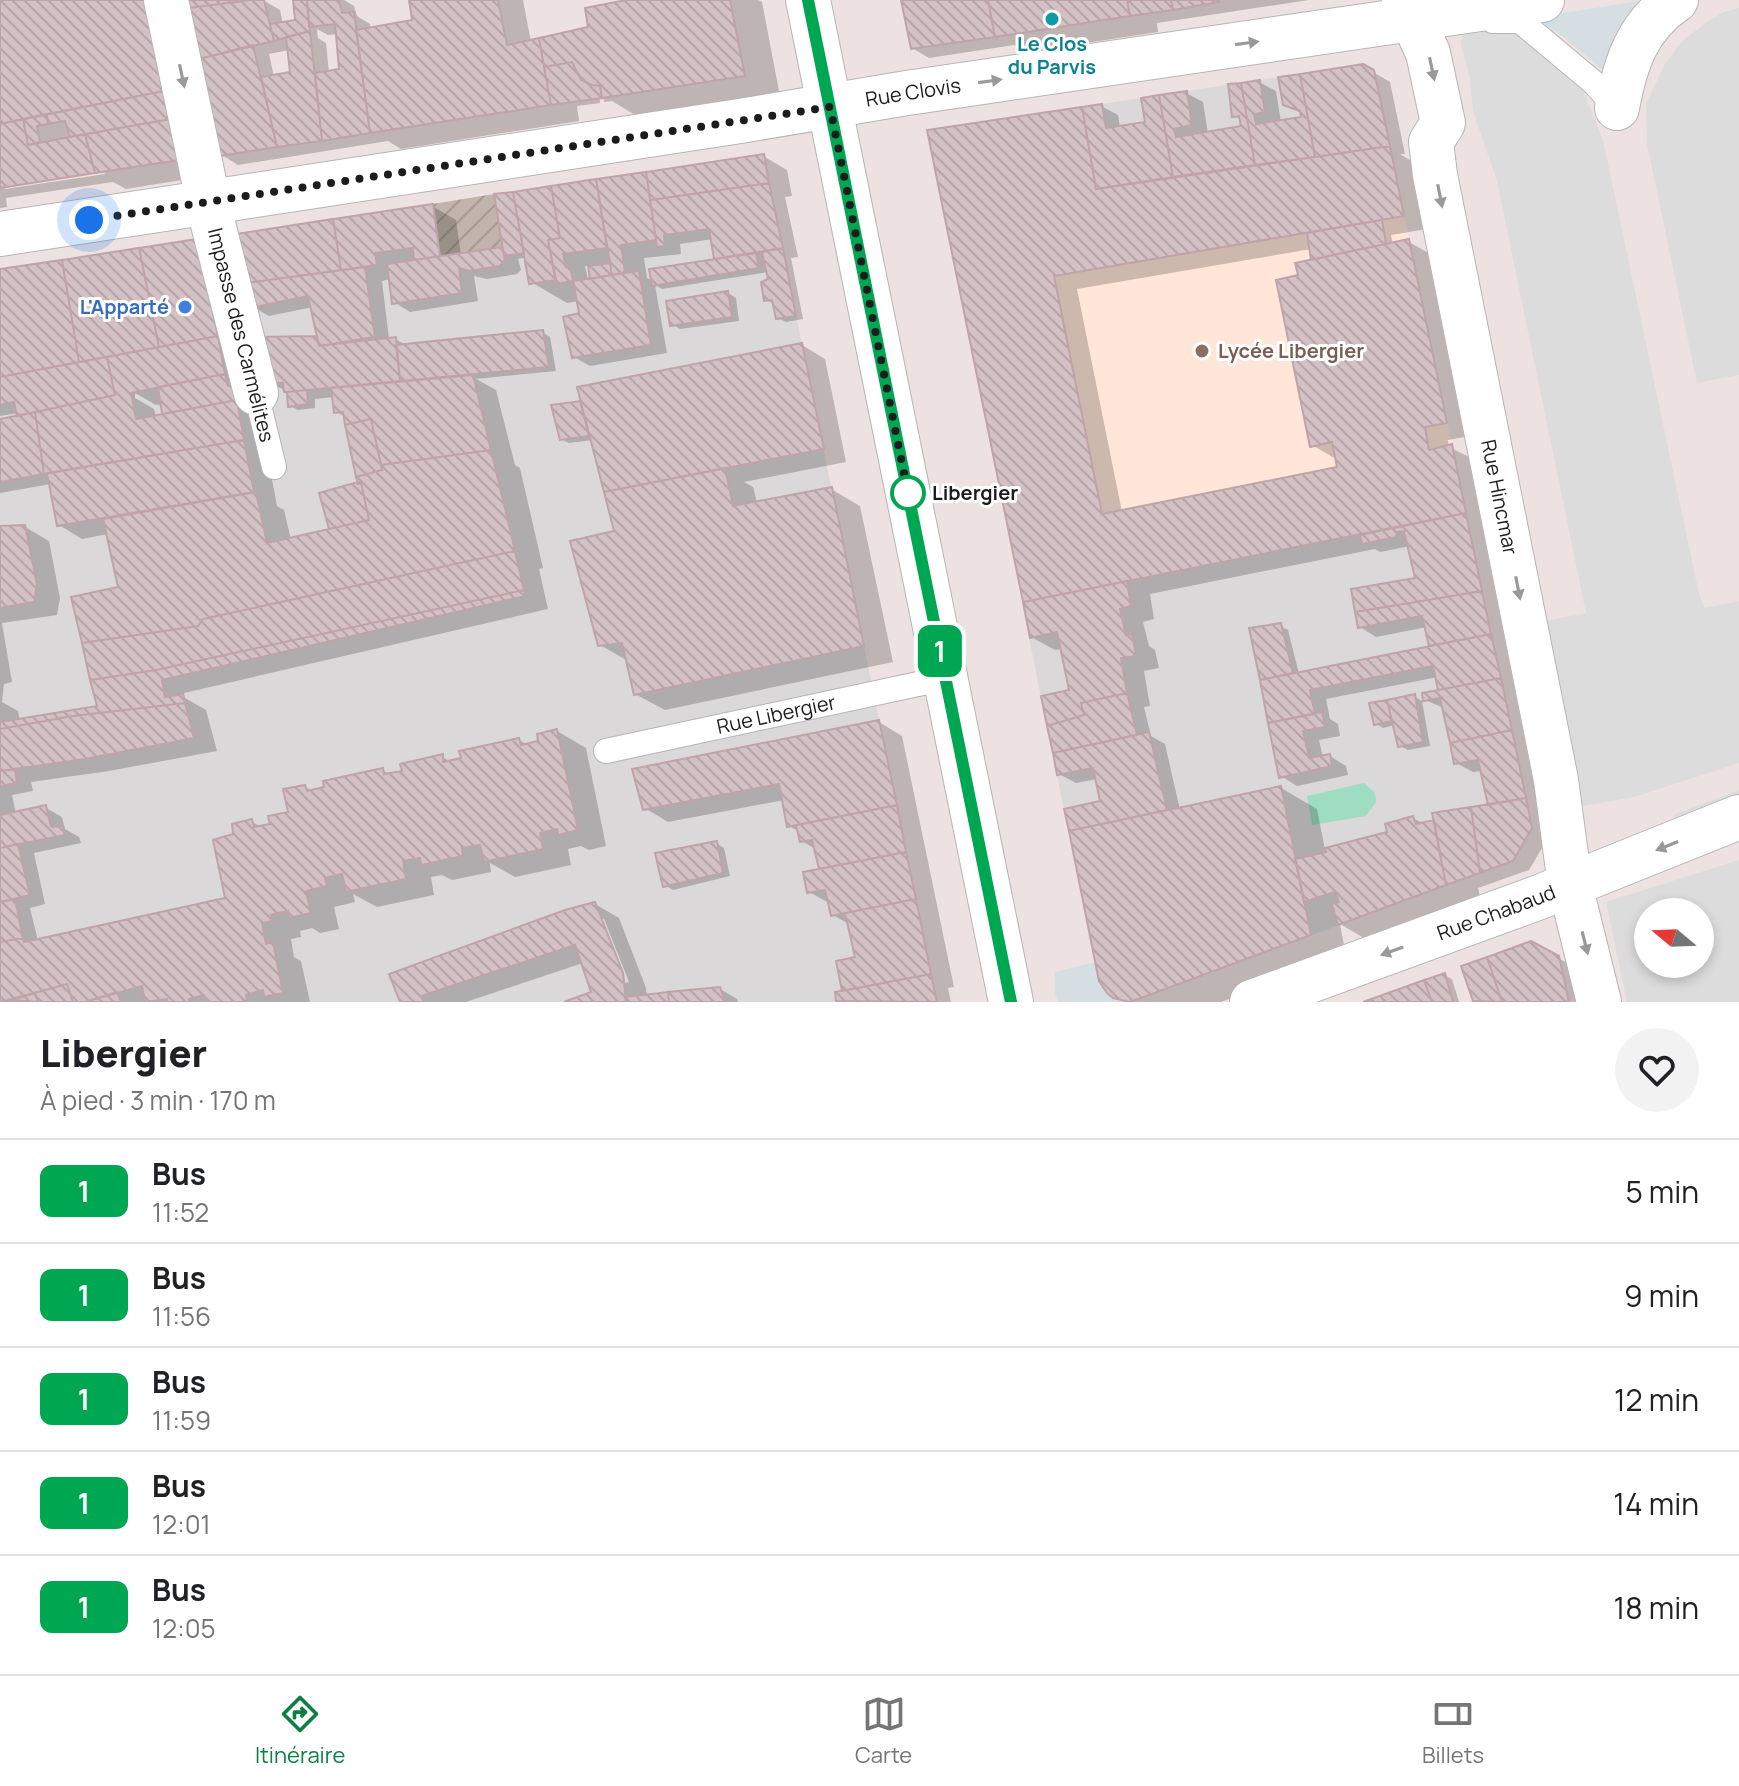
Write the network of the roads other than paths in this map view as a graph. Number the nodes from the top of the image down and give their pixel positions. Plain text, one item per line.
1 (166, 0) edge
2 (808, 0) edge
3 (1542, 0) edge
4 (1676, 0) edge
5 (1408, 9) edge
6 (830, 107) junction
7 (1617, 108) joint
8 (208, 202) junction
9 (0, 234) edge
10 (256, 393) joint
11 (274, 467) dead end
12 (946, 678) junction
13 (606, 751) dead end
14 (1739, 817) edge
15 (1570, 885) junction
16 (1011, 1002) edge
17 (1252, 1002) edge
18 (1599, 1002) edge

1 -> 8 street, Impasse des Carmélites
2 - 6 street
3 - 5 street, Rue Clovis
4 - 7 street
6 -> 5 street, Rue Clovis
5 - 7 lane
5 -> 15 street, Rue Hincmar
6 - 8 street, Rue Clovis
6 - 12 street
8 - 9 street, Rue Clovis
8 - 10 street, Impasse des Carmélites
10 - 11 lane, Impasse des Carmélites
12 - 13 lane, Rue Libergier
12 - 16 street
14 -> 15 street, Rue Chabaud
15 -> 17 street, Rue Chabaud
15 -> 18 street, Rue Hincmar

